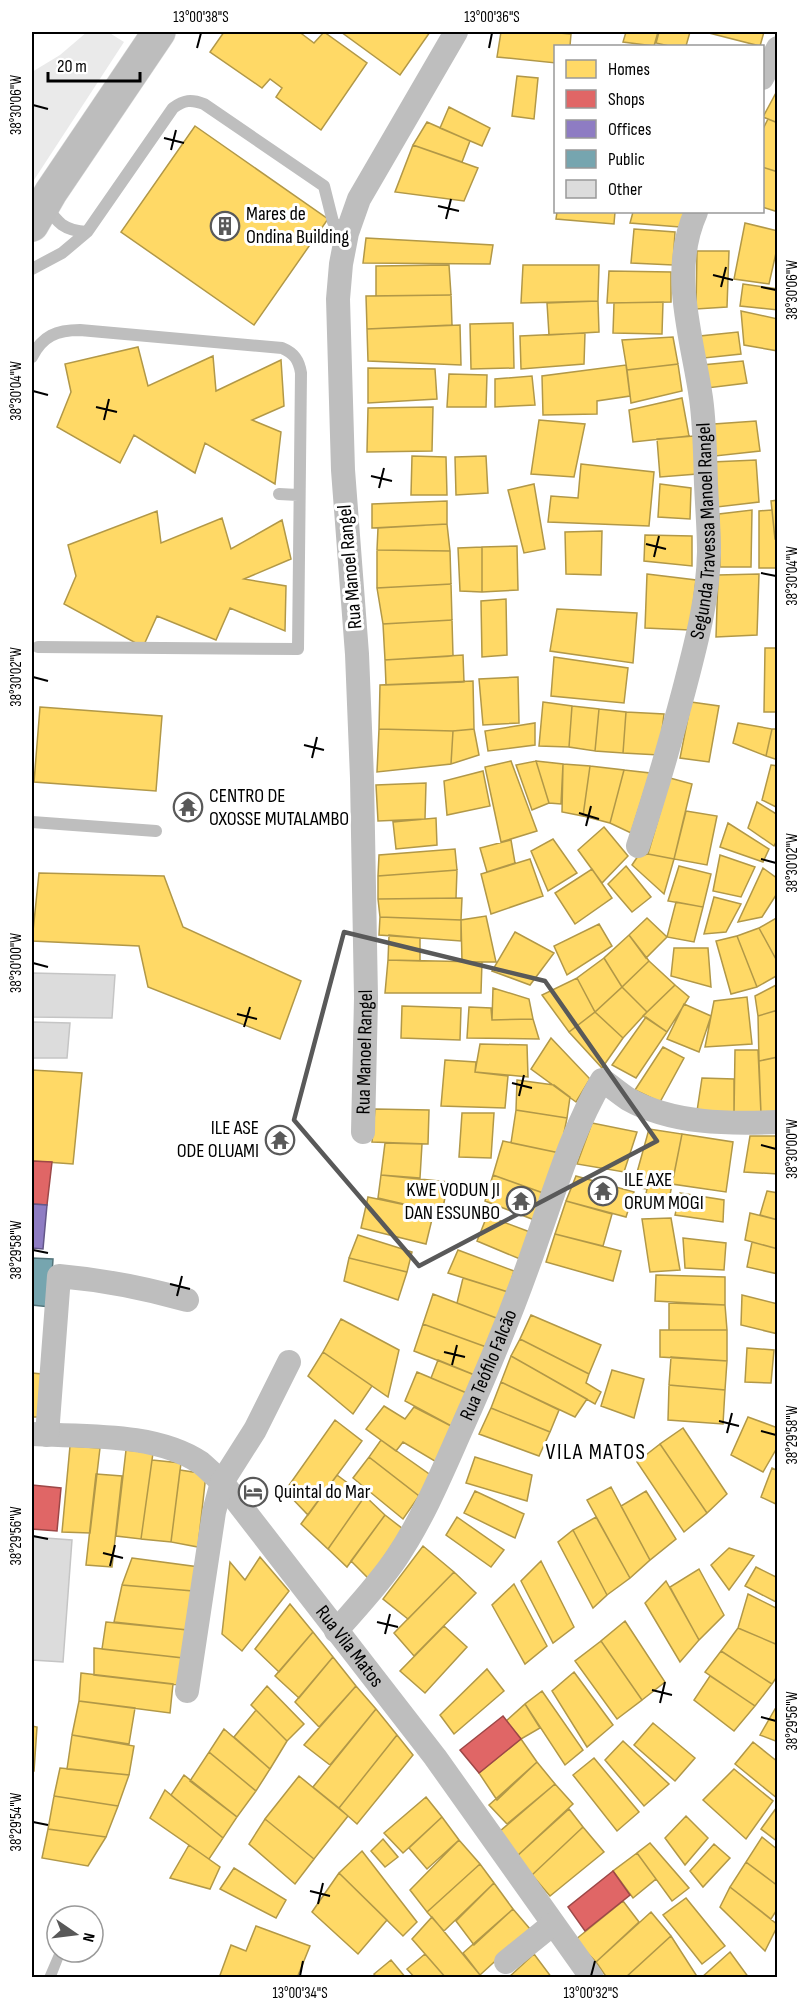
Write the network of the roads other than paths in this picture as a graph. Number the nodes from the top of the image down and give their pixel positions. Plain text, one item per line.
1 (159, 32) edge
2 (456, 32) edge
3 (777, 48) edge
4 (764, 74) edge
5 (696, 213) edge
6 (38, 214) edge
7 (87, 232) junction
8 (347, 233) junction
9 (32, 268) edge
10 (32, 357) edge
11 (279, 494) dead end
12 (298, 495) junction
13 (38, 647) dead end
14 (32, 822) edge
15 (156, 831) dead end
16 (638, 846) dead end
17 (777, 1122) edge
18 (363, 1132) dead end
19 (187, 1300) dead end
20 (289, 1362) dead end
21 (39, 1435) edge
22 (222, 1482) junction
23 (336, 1631) junction
24 (186, 1691) dead end
25 (553, 1924) junction
26 (506, 1962) dead end
27 (592, 1977) edge

1 - 6 main road
2 - 8 street, Rua Manoel Rangel
3 - 4 street
5 - 16 street, Segunda Travessa Manoel Rangel
6 - 7 lane
7 - 8 lane
7 - 9 lane
8 - 18 street, Rua Manoel Rangel
10 - 12 lane
11 - 12 lane
12 - 13 lane
14 - 15 lane
17 - 23 street, Rua Teófilo Falcão
19 - 21 street
20 - 22 street
21 - 22 street, Rua Vila Matos
22 - 23 street, Rua Vila Matos
22 - 24 street
23 - 25 street, Rua Vila Matos
25 - 26 street
25 - 27 street, Rua Vila Matos

